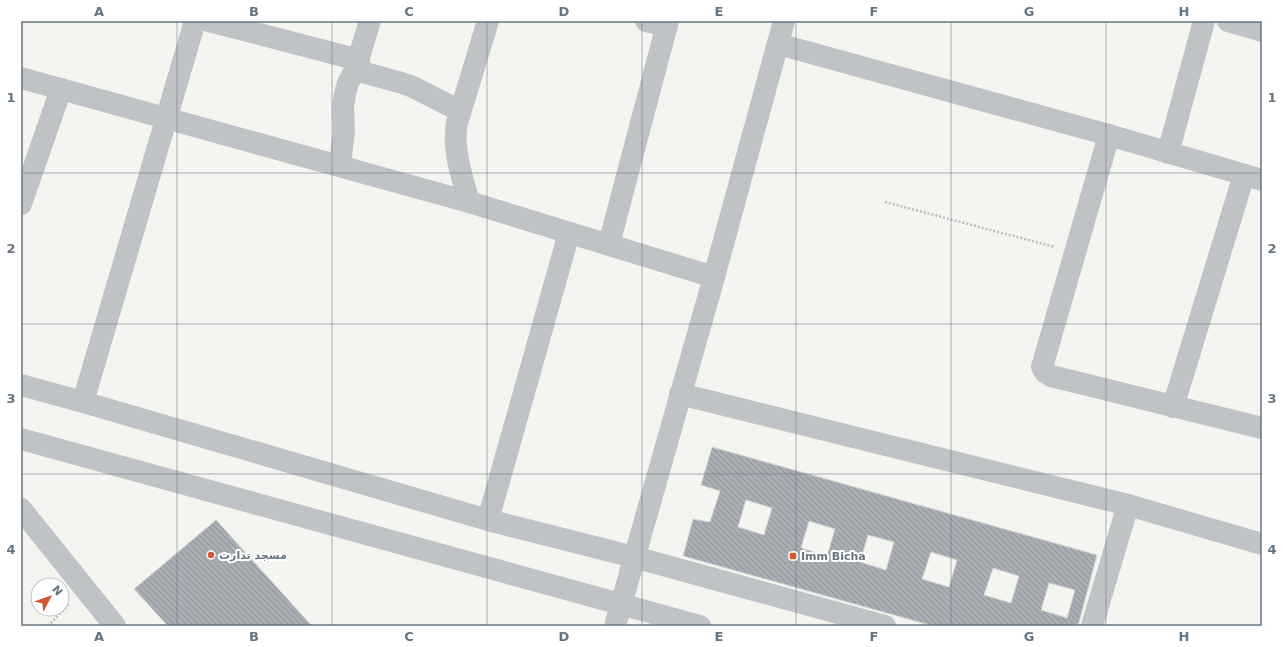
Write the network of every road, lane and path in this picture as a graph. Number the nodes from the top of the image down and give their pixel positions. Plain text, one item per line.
1 (195, 21) edge
2 (209, 21) edge
3 (370, 21) edge
4 (488, 21) edge
5 (784, 21) edge
6 (1204, 21) edge
7 (1228, 21) edge
8 (660, 23) edge
9 (1262, 31) edge
10 (778, 44) junction
11 (357, 65) junction
12 (21, 78) edge
13 (61, 89) junction
14 (460, 111) junction
15 (167, 118) junction
16 (1109, 135) junction
17 (1168, 153) junction
18 (340, 166) junction
19 (1253, 178) edge
20 (468, 202) junction
21 (885, 202) dead end
22 (21, 204) edge
23 (569, 233) junction
24 (610, 244) junction
25 (1075, 253) junction
26 (714, 277) junction
27 (21, 385) edge
28 (680, 394) junction
29 (83, 402) junction
30 (1173, 406) junction
31 (1262, 428) edge
32 (21, 439) edge
33 (1128, 505) junction
34 (21, 509) edge
35 (488, 520) junction
36 (1262, 544) edge
37 (634, 557) junction
38 (84, 588) junction
39 (621, 604) junction
40 (48, 626) edge
41 (115, 626) edge
42 (615, 626) edge
43 (700, 626) edge
44 (885, 626) edge
45 (1092, 626) edge

1 - 15 street
2 - 11 street
3 - 11 street
4 - 14 street
5 - 10 street
6 - 17 street
7 - 9 street
8 - 24 street
10 - 16 street
10 - 26 street
11 - 14 street
11 - 18 street
12 - 13 street
13 - 15 street
13 - 22 street
14 - 20 street
15 - 18 street
15 - 29 street
16 - 17 street
16 - 25 street
17 - 19 street
18 - 20 street
19 - 30 street
20 - 23 street
21 - 25 path
23 - 24 street
23 - 35 street
24 - 26 street
25 - 30 street
26 - 28 street
27 - 29 street
28 - 33 street
28 - 37 street
29 - 35 street
30 - 31 street
32 - 39 street
33 - 36 street
33 - 45 street
34 - 38 street
35 - 37 street
37 - 39 street
37 - 44 street
38 - 40 path
38 - 41 street
39 - 42 street
39 - 43 street

